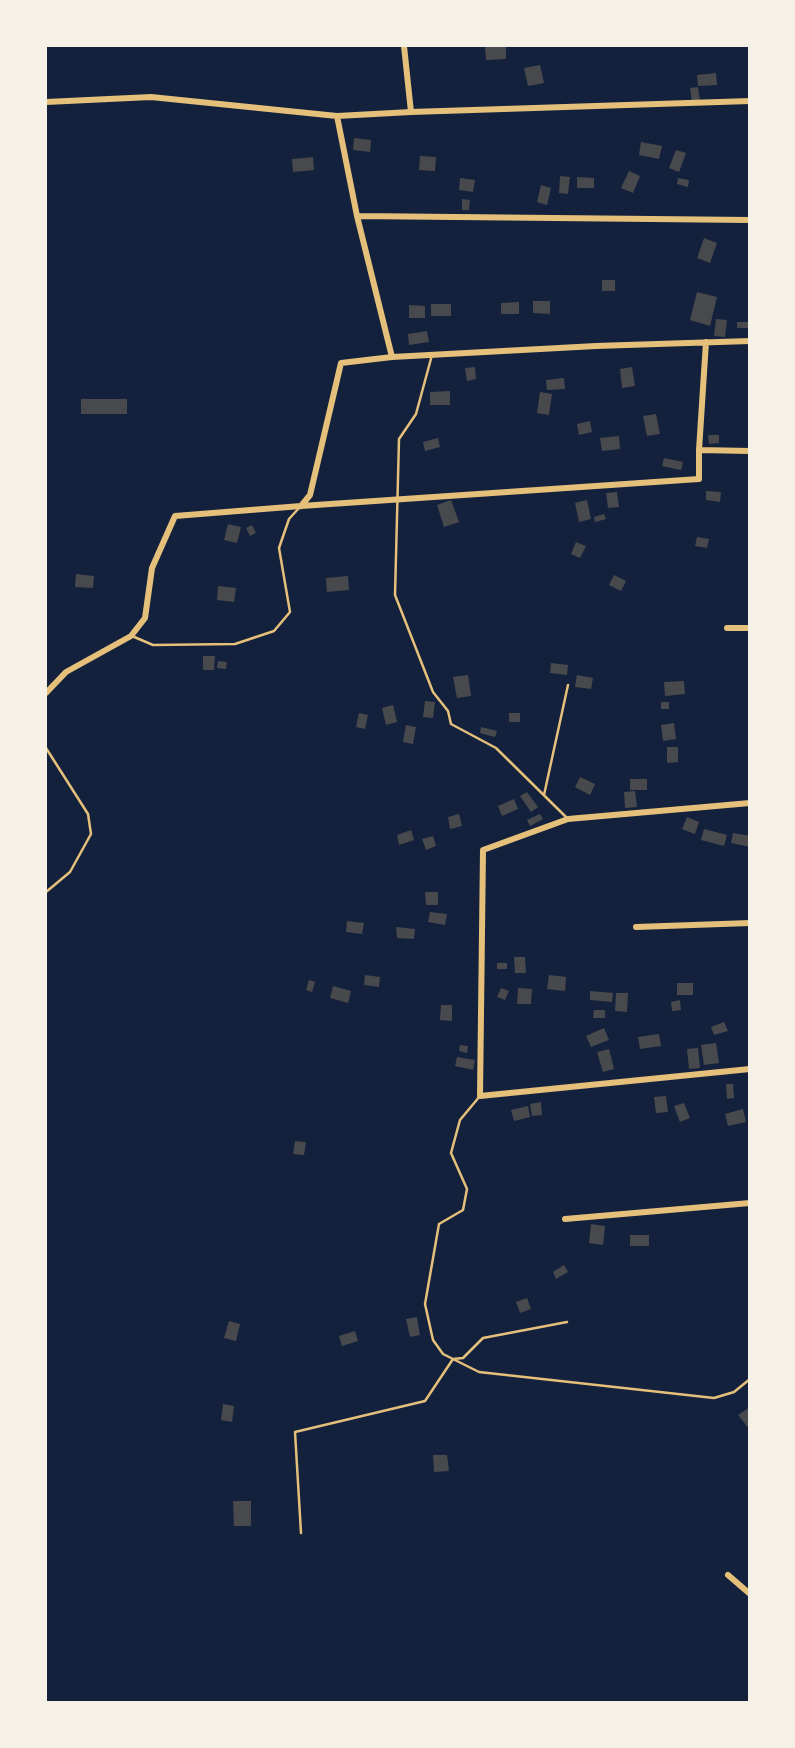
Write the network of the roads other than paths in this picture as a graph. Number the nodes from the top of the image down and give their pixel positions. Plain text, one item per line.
1 (404, 46) edge
2 (750, 101) edge
3 (46, 102) edge
4 (411, 112) junction
5 (337, 116) junction
6 (358, 216) junction
7 (750, 220) edge
8 (750, 341) edge
9 (706, 342) junction
10 (432, 355) junction
11 (392, 357) junction
12 (699, 450) junction
13 (750, 452) edge
14 (398, 499) junction
15 (301, 506) junction
16 (727, 628) dead end
17 (750, 628) edge
18 (131, 636) junction
19 (568, 685) dead end
20 (46, 693) edge
21 (544, 795) junction
22 (750, 803) edge
23 (568, 819) junction
24 (750, 923) edge
25 (636, 927) dead end
26 (750, 1069) edge
27 (480, 1096) junction
28 (750, 1203) edge
29 (565, 1219) dead end
30 (567, 1322) dead end
31 (453, 1359) junction
32 (750, 1378) edge
33 (301, 1533) dead end
34 (728, 1575) dead end
35 (750, 1594) edge

1 - 4 street
2 - 4 street
3 - 5 street
4 - 5 street
5 - 6 street
6 - 7 street
6 - 11 street
8 - 9 street
9 - 10 street
9 - 12 street
10 - 11 street
10 - 14 lane
11 - 15 street
12 - 13 street
12 - 14 street
14 - 15 street
14 - 21 lane
15 - 18 street
15 - 18 lane
16 - 17 street
18 - 20 street
19 - 21 lane
21 - 23 lane
22 - 23 street
23 - 27 street
24 - 25 street
26 - 27 street
27 - 31 lane
28 - 29 street
30 - 31 lane
31 - 32 lane
31 - 33 lane
34 - 35 street

